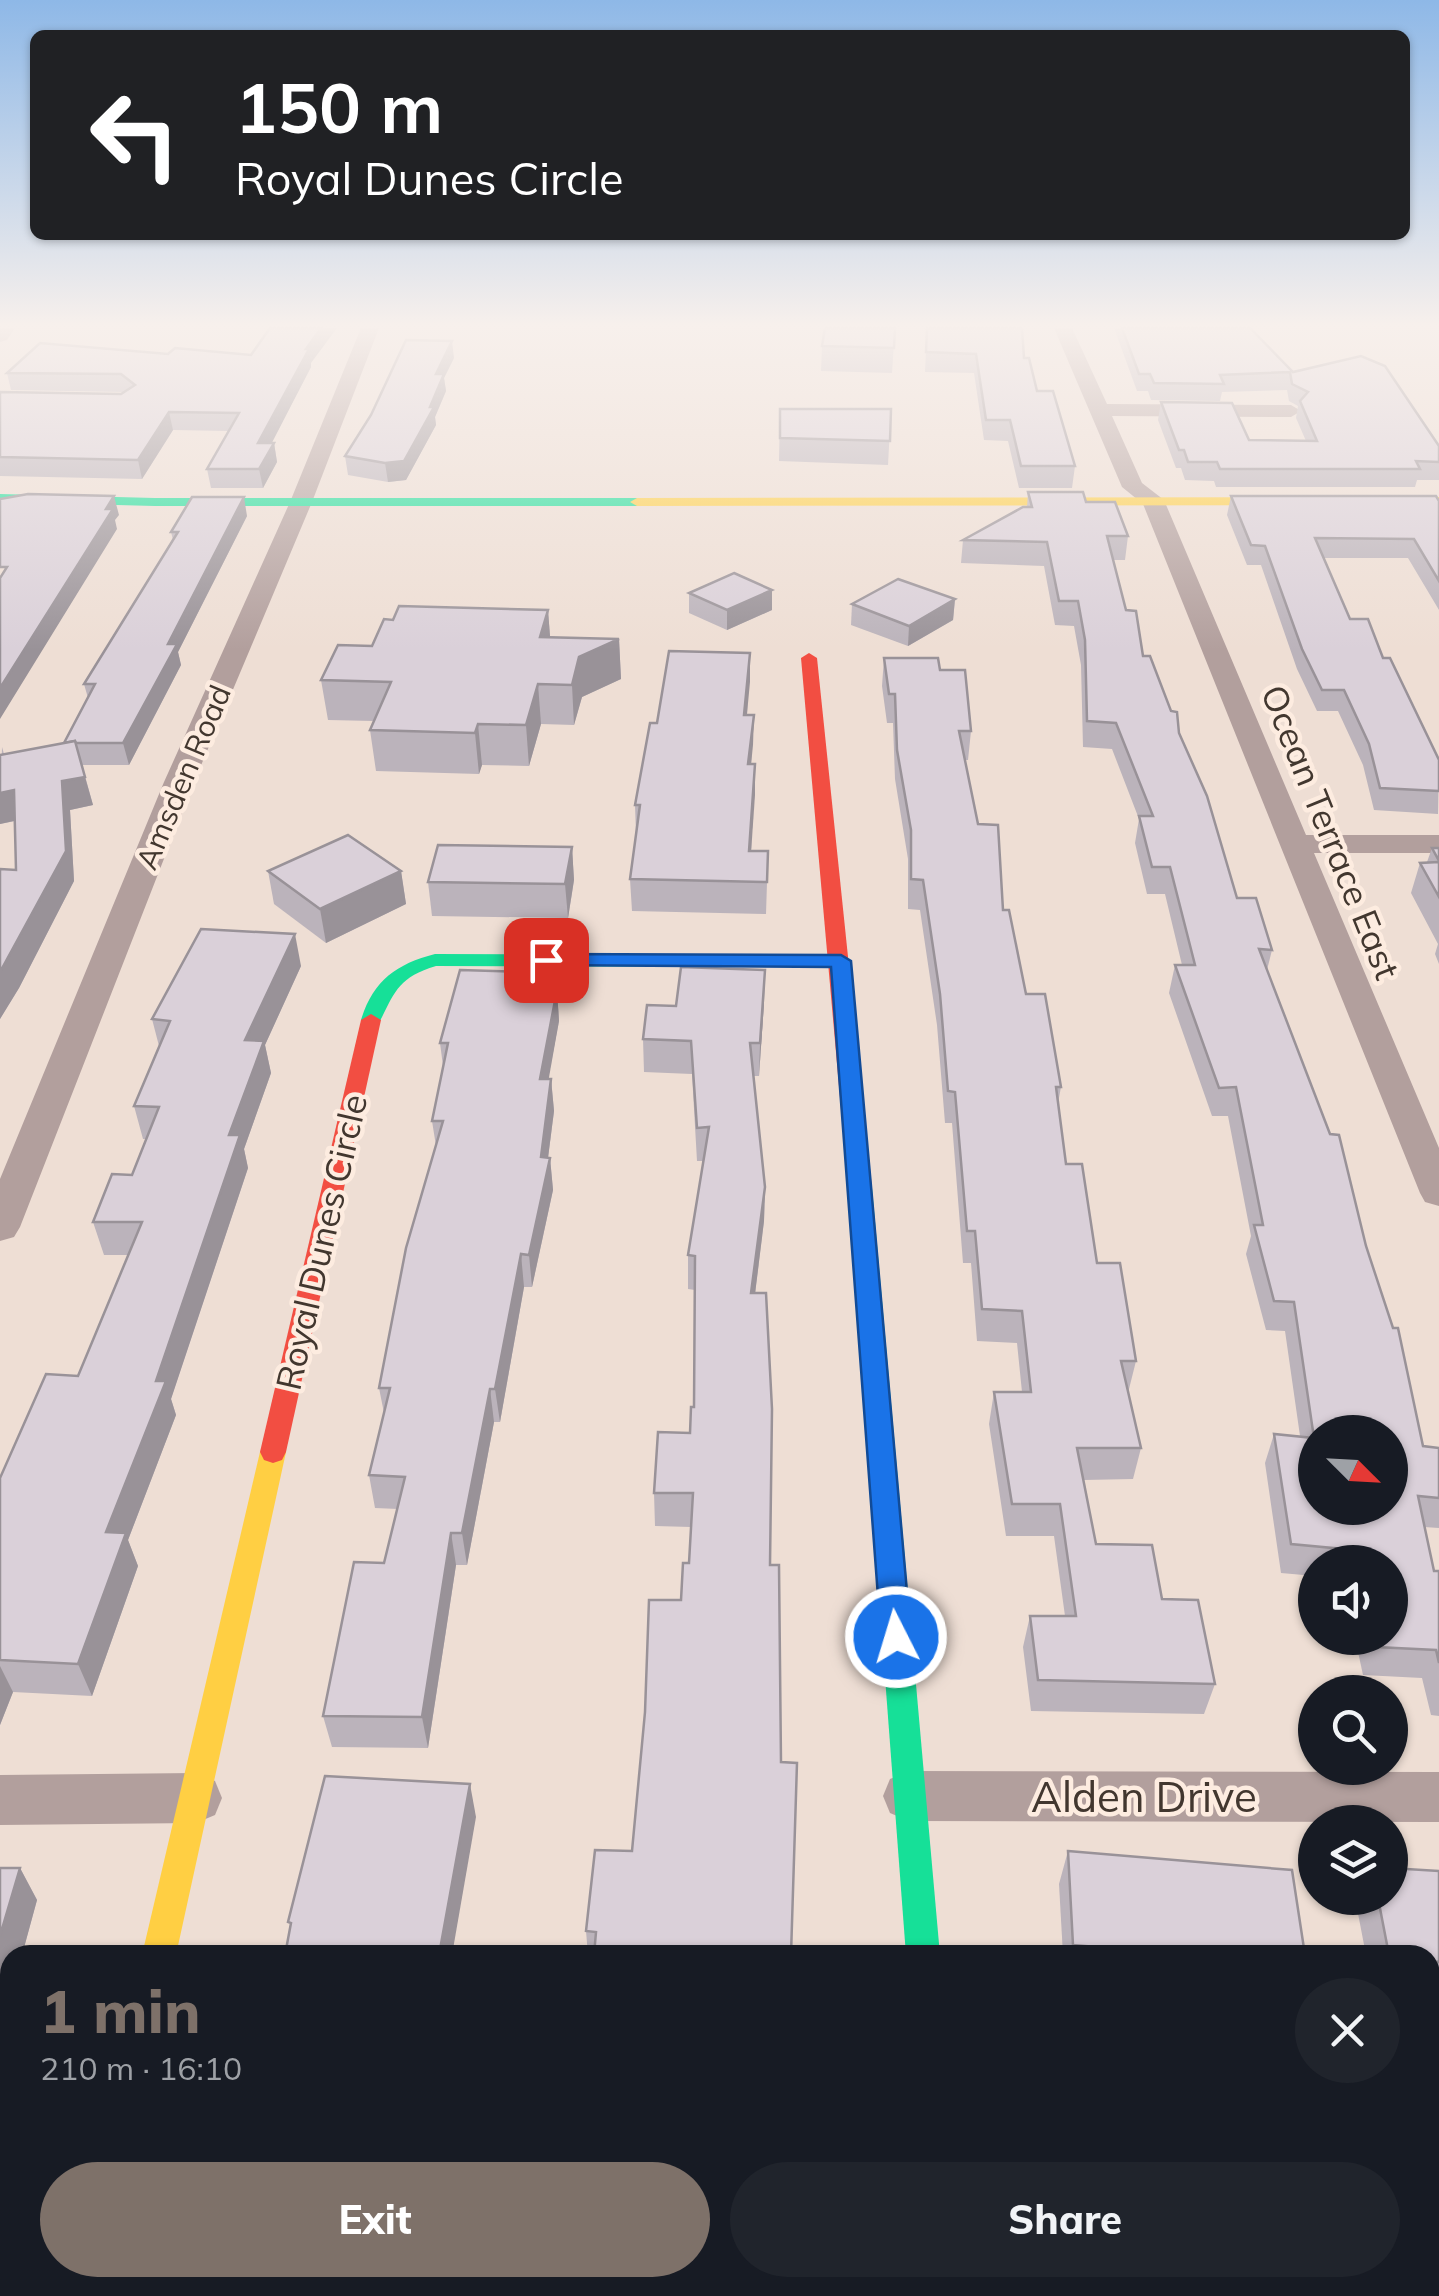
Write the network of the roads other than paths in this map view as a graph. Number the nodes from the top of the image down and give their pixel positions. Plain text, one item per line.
1 (327, 435) edge
2 (1110, 435) edge
3 (0, 498) edge
4 (1153, 500) junction
5 (1439, 501) edge
6 (300, 502) junction
7 (809, 658) dead end
8 (1295, 844) junction
9 (1439, 844) edge
10 (841, 961) junction
11 (1439, 1193) edge
12 (0, 1227) edge
13 (908, 1796) junction
14 (1439, 1797) edge
15 (196, 1798) junction
16 (0, 1800) edge
17 (162, 1945) edge
18 (922, 1945) edge

1 - 6 street, Amsden Road
2 - 4 street, Ocean Terrace East
3 - 6 street
4 - 5 street
4 - 6 street
4 - 8 street, Ocean Terrace East
6 - 12 street, Amsden Road
7 - 10 street
8 - 9 street
8 - 11 street, Ocean Terrace East
10 - 13 street
10 - 15 street, Royal Dunes Circle
13 - 14 street, Alden Drive
13 - 18 street
15 - 16 street
15 - 17 street, Royal Dunes Circle

